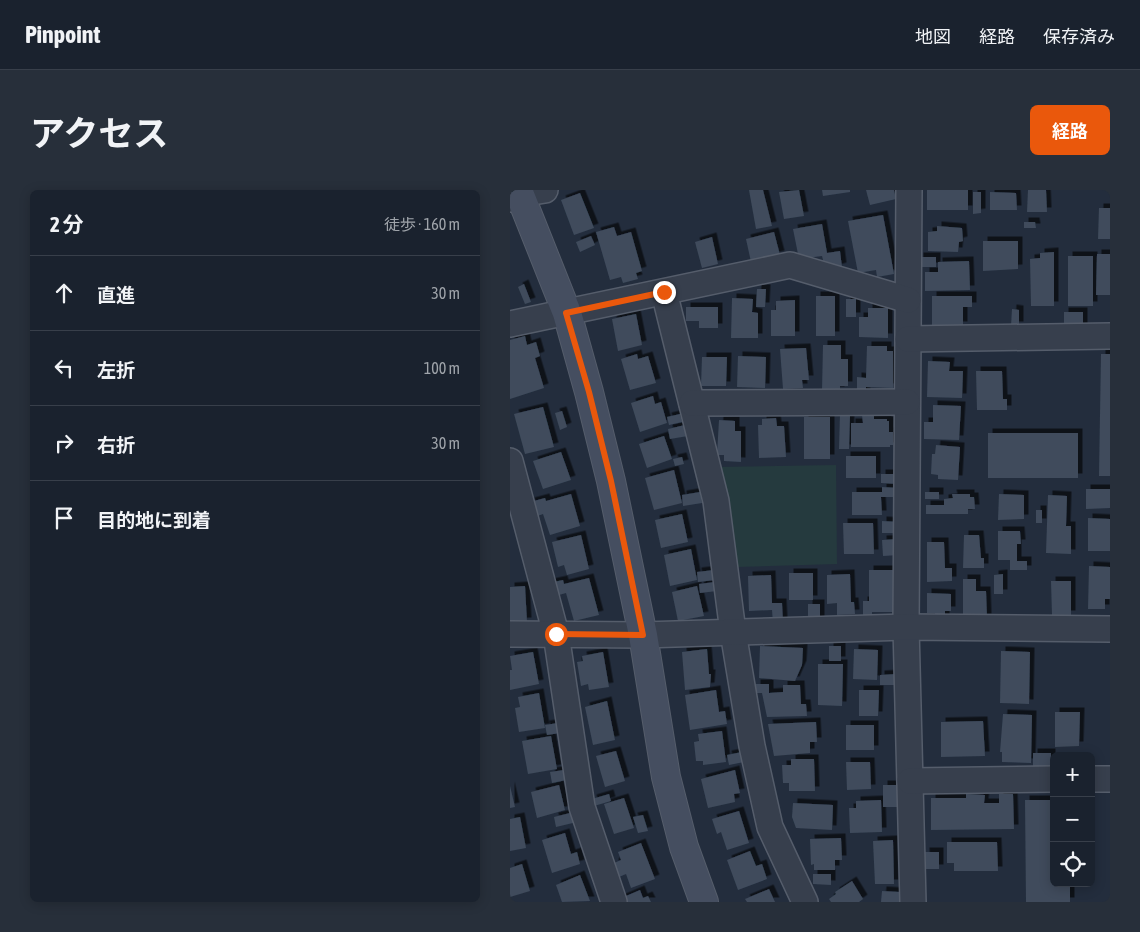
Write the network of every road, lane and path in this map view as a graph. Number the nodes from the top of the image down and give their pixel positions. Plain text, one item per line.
1 (908, 190) edge
2 (523, 193) edge
3 (664, 292) junction
4 (908, 300) junction
5 (566, 313) junction
6 (510, 324) edge
7 (1110, 336) edge
8 (908, 339) junction
9 (907, 402) junction
10 (692, 403) junction
11 (510, 461) edge
12 (906, 627) junction
13 (1110, 629) edge
14 (733, 632) junction
15 (510, 634) edge
16 (556, 634) junction
17 (643, 635) junction
18 (1050, 779) edge
19 (1095, 779) edge
20 (1110, 779) edge
21 (910, 781) junction
22 (614, 902) edge
23 (704, 902) edge
24 (806, 902) edge
25 (913, 902) edge

1 - 4 street
2 - 5 street
3 - 4 street
3 - 5 street
3 - 10 street
4 - 8 street
5 - 6 street
5 - 17 street
7 - 8 street
8 - 9 street
9 - 10 street
9 - 12 street
10 - 14 street
11 - 16 street
12 - 13 street
12 - 14 street
12 - 21 street
14 - 17 street
14 - 24 street
15 - 16 street
16 - 17 street
16 - 22 street
17 - 23 street
18 - 21 street
19 - 20 street
21 - 25 street

